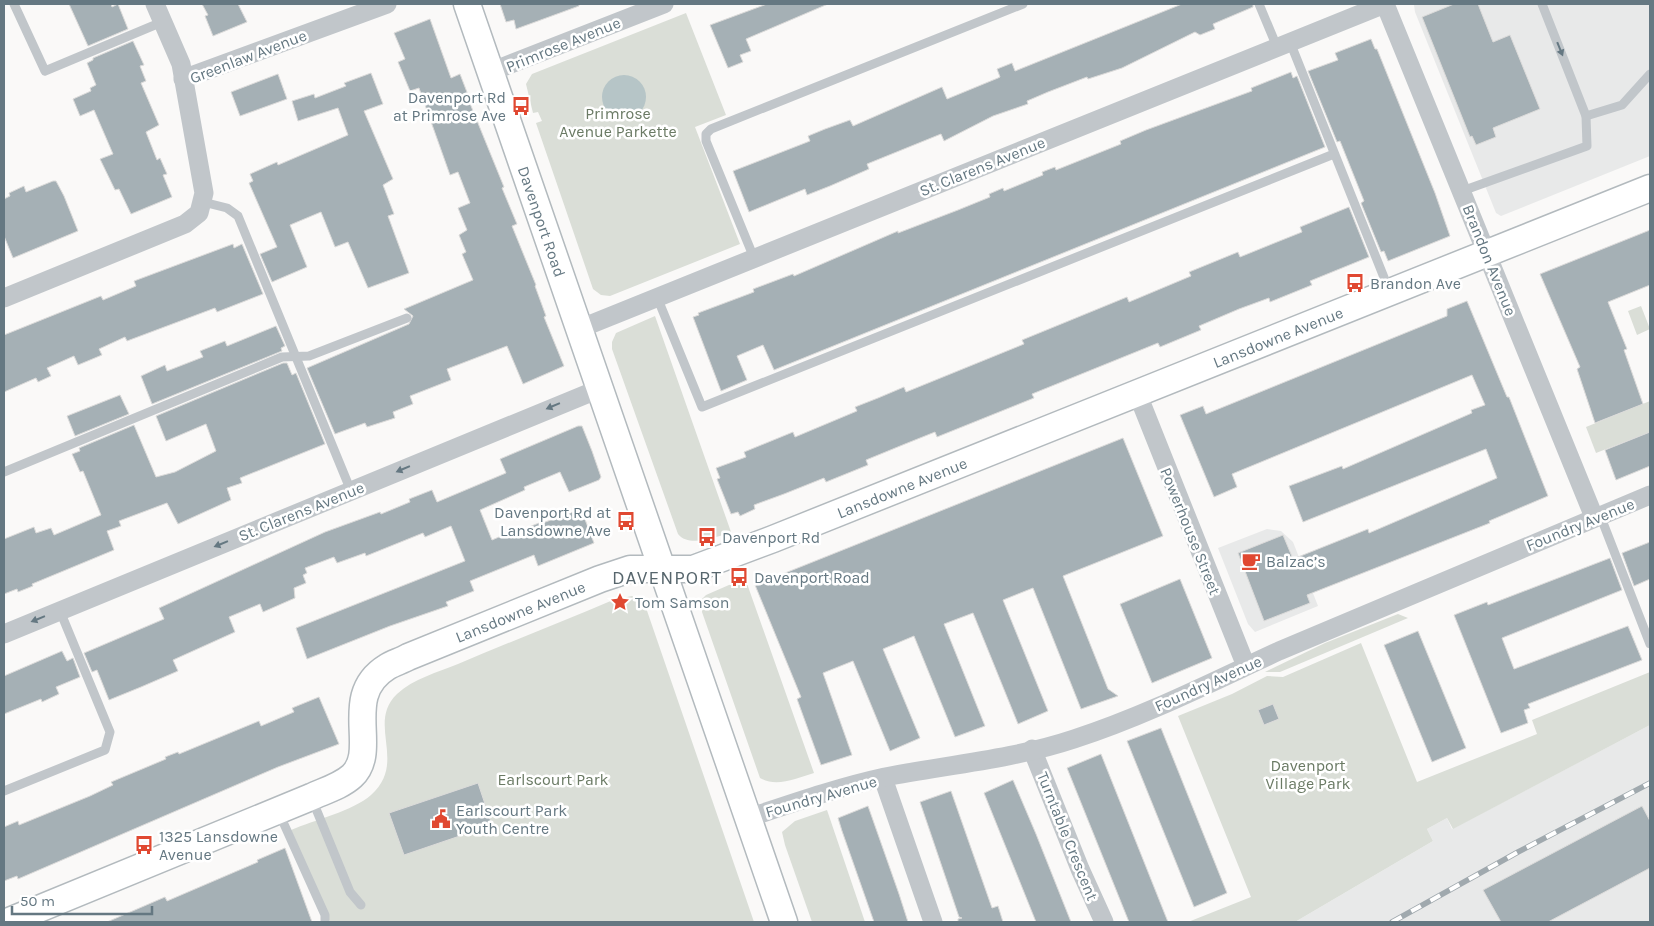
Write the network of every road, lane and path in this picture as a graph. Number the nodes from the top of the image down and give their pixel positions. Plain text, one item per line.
1 (14, 4) edge
2 (154, 4) edge
3 (387, 4) edge
4 (467, 4) edge
5 (664, 4) edge
6 (1023, 4) edge
7 (1259, 4) edge
8 (1385, 4) edge
9 (1542, 4) edge
10 (162, 22) junction
11 (1284, 45) junction
12 (490, 72) junction
13 (1650, 74) edge
14 (183, 79) junction
15 (1586, 116) junction
16 (1334, 154) junction
17 (1650, 188) edge
18 (1462, 191) junction
19 (203, 202) junction
20 (1487, 254) junction
21 (754, 258) junction
22 (1390, 293) junction
23 (657, 297) junction
24 (4, 298) edge
25 (407, 318) dead end
26 (579, 329) junction
27 (297, 357) junction
28 (599, 389) junction
29 (1138, 395) junction
30 (4, 472) edge
31 (351, 491) junction
32 (1650, 495) edge
33 (1597, 516) junction
34 (661, 569) junction
35 (60, 611) junction
36 (4, 634) edge
37 (1650, 644) edge
38 (1246, 666) junction
39 (1032, 750) junction
40 (883, 778) junction
41 (4, 791) edge
42 (311, 797) junction
43 (278, 810) junction
44 (748, 818) junction
45 (361, 905) dead end
46 (7, 922) edge
47 (325, 922) edge
48 (784, 922) edge
49 (933, 922) edge
50 (1104, 922) edge

1 - 10 lane
2 - 10 street
3 - 14 street, Greenlaw Avenue
4 - 12 street, Davenport Road
5 - 12 street, Primrose Avenue
6 - 21 lane
7 - 11 lane
8 - 11 street, St. Clarens Avenue
8 - 18 street, Brandon Avenue
9 -> 15 lane
10 - 14 street
11 - 16 lane
11 - 21 street, St. Clarens Avenue
12 - 26 street, Davenport Road
13 - 15 lane
14 - 19 street, Greenlaw Avenue
15 - 18 lane
16 - 22 lane
16 - 23 lane
17 - 20 street, Lansdowne Avenue
18 - 20 street, Brandon Avenue
19 - 24 street
19 - 27 lane
20 - 22 street, Lansdowne Avenue
20 - 33 street, Brandon Avenue
21 - 23 street, St. Clarens Avenue
22 - 29 street, Lansdowne Avenue
23 - 26 street, St. Clarens Avenue
25 - 27 lane
26 - 28 street, Davenport Road
27 - 30 lane
27 - 31 lane
28 -> 31 street, St. Clarens Avenue
28 - 34 street, Davenport Road
29 - 34 street, Lansdowne Avenue
29 - 38 street, Powerhouse Street
31 -> 35 street, St. Clarens Avenue
32 - 33 street, Foundry Avenue
33 - 37 lane
33 - 38 street, Foundry Avenue
34 - 42 street, Lansdowne Avenue
34 - 44 street, Davenport Road
35 -> 36 street, St. Clarens Avenue
35 - 41 lane
38 - 39 street, Foundry Avenue
39 - 40 street, Foundry Avenue
39 - 50 street, Turntable Crescent
40 - 44 street, Foundry Avenue
40 - 49 street
42 - 43 street, Lansdowne Avenue
42 - 45 lane
43 - 46 street, Lansdowne Avenue
43 - 47 lane
44 - 48 street, Davenport Road

